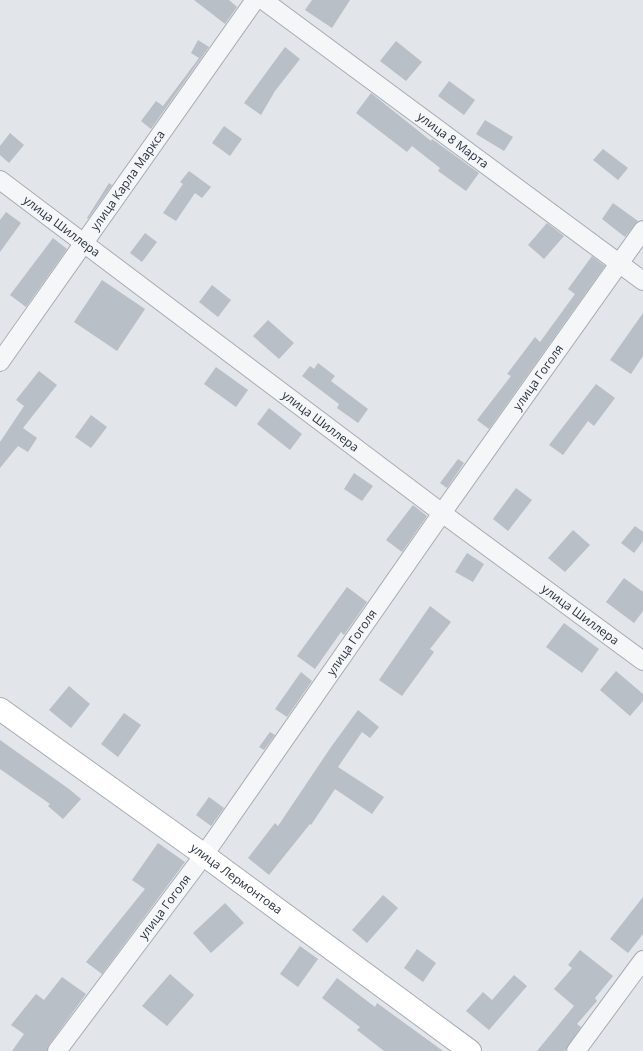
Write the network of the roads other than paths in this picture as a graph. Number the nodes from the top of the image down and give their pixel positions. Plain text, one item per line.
1 (255, 0) edge
2 (263, 0) edge
3 (0, 180) edge
4 (643, 230) edge
5 (83, 243) junction
6 (618, 263) junction
7 (643, 281) edge
8 (0, 362) edge
9 (442, 512) junction
10 (643, 661) edge
11 (0, 709) edge
12 (204, 856) junction
13 (643, 960) edge
14 (57, 1051) edge
15 (470, 1051) edge
16 (576, 1051) edge

1 - 5 street, улица Карла Маркса
2 - 6 street, улица 8 Марта
3 - 5 street, улица Шиллера
4 - 6 street, улица Гоголя
5 - 8 street, улица Карла Маркса
5 - 9 street, улица Шиллера
6 - 7 street, улица 8 Марта
6 - 9 street, улица Гоголя
9 - 10 street, улица Шиллера
9 - 12 street, улица Гоголя
11 - 12 street, улица Лермонтова
12 - 14 street, улица Гоголя
12 - 15 street, улица Лермонтова
13 - 16 street

